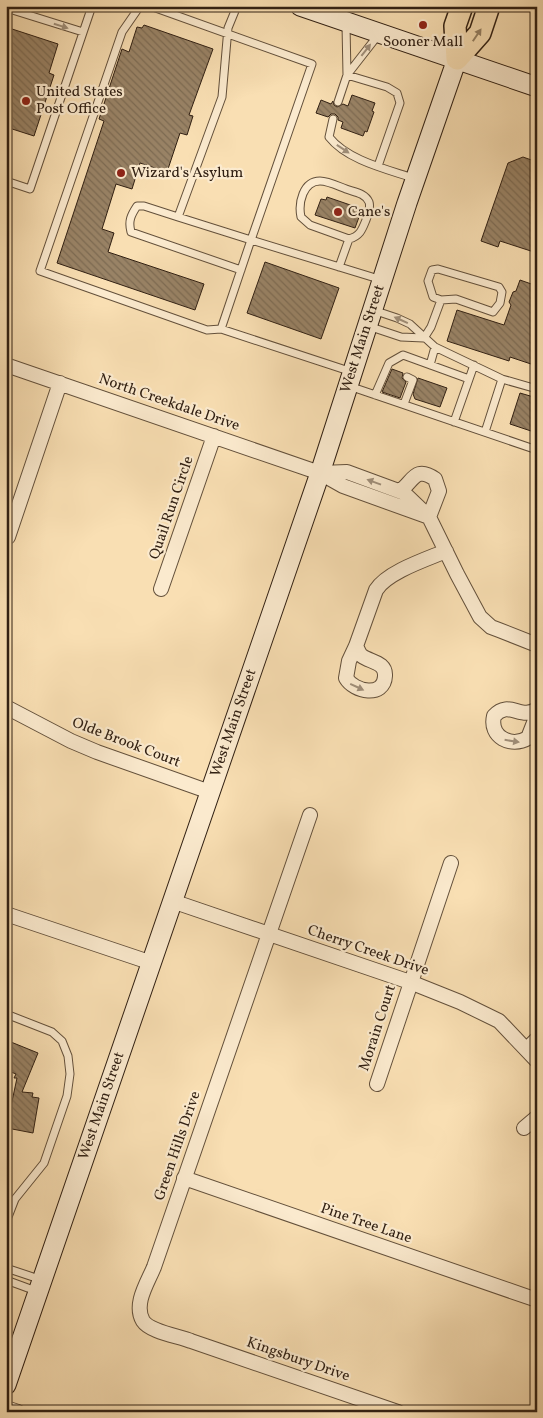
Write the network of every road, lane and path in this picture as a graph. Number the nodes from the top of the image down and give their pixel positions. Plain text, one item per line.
1 (92, 6) edge
2 (140, 6) edge
3 (150, 6) edge
4 (237, 6) edge
5 (300, 6) edge
6 (462, 6) edge
7 (489, 6) edge
8 (6, 8) edge
9 (346, 22) junction
10 (83, 32) junction
11 (228, 33) junction
12 (379, 33) junction
13 (457, 59) junction
14 (347, 75) junction
15 (537, 87) edge
16 (338, 102) dead end
17 (332, 118) dead end
18 (378, 166) junction
19 (415, 179) junction
20 (6, 181) edge
21 (178, 217) junction
22 (350, 239) junction
23 (251, 240) junction
24 (339, 267) junction
25 (241, 270) junction
26 (382, 280) junction
27 (441, 300) junction
28 (370, 318) junction
29 (222, 329) junction
30 (424, 338) junction
31 (435, 347) junction
32 (6, 365) edge
33 (430, 365) junction
34 (474, 365) junction
35 (407, 378) dead end
36 (350, 379) junction
37 (469, 379) junction
38 (502, 379) junction
39 (60, 383) junction
40 (537, 389) edge
41 (375, 395) junction
42 (404, 404) junction
43 (454, 422) junction
44 (485, 432) junction
45 (214, 436) junction
46 (537, 450) edge
47 (320, 473) junction
48 (400, 491) junction
49 (429, 517) junction
50 (8, 537) dead end
51 (446, 551) junction
52 (161, 589) dead end
53 (537, 645) edge
54 (356, 646) dead end
55 (6, 707) edge
56 (537, 709) edge
57 (537, 715) edge
58 (210, 792) junction
59 (310, 815) dead end
60 (451, 863) dead end
61 (172, 901) junction
62 (6, 914) edge
63 (269, 934) junction
64 (152, 963) junction
65 (410, 982) junction
66 (6, 1014) edge
67 (532, 1044) edge
68 (537, 1061) edge
69 (377, 1084) dead end
70 (537, 1117) edge
71 (524, 1128) dead end
72 (184, 1178) junction
73 (6, 1228) edge
74 (6, 1268) edge
75 (6, 1280) edge
76 (40, 1286) junction
77 (537, 1300) edge
78 (188, 1340) joint
79 (6, 1385) edge
80 (6, 1408) edge
81 (18, 1412) edge
82 (398, 1412) edge

1 - 10 lane
2 - 29 lane
3 - 11 lane
4 - 11 lane
5 - 9 main road
6 - 13 main road, West Main Street
13 -> 7 main road, West Main Street
8 -> 10 lane
9 - 12 main road
9 - 14 lane
10 - 20 lane
11 - 21 lane
11 - 23 lane
12 - 13 main road
14 -> 12 lane
13 - 15 main road
13 - 19 main road, West Main Street
14 - 16 lane
14 - 18 lane
17 -> 18 lane
18 - 19 lane
19 - 26 main road, West Main Street
21 - 23 lane
21 - 25 lane
22 - 22 lane
22 - 24 lane
23 - 24 lane
23 - 25 lane
24 - 26 lane
25 - 29 lane
26 - 28 main road, West Main Street
27 - 27 lane
27 - 30 lane
28 - 30 lane
30 -> 28 lane
28 - 36 main road, West Main Street
29 - 36 lane
30 - 31 lane
31 - 33 lane
31 - 34 lane
32 - 39 street, North Creekdale Drive
33 - 37 lane
33 - 41 lane
34 - 37 lane
34 - 38 lane
35 - 42 lane
36 - 41 lane
36 - 47 main road, West Main Street
37 - 43 lane
38 - 40 lane
38 - 44 lane
39 - 45 street, North Creekdale Drive
39 - 50 street
41 - 42 lane
42 - 43 lane
43 - 44 lane
44 - 46 lane
45 - 47 street, North Creekdale Drive
45 - 52 street, Quail Run Circle
48 -> 47 street
47 - 49 street
47 - 58 main road, West Main Street
48 - 49 street
48 - 49 street
49 - 51 street
51 - 53 street
51 - 54 street
55 - 58 street, Olde Brook Court
56 -> 57 street
58 - 61 main road, West Main Street
59 - 63 street, Green Hills Drive
60 - 65 street, Morain Court
61 - 63 street, Cherry Creek Drive
61 - 64 main road, West Main Street
62 - 64 street
63 - 65 street, Cherry Creek Drive
63 - 72 street, Green Hills Drive
64 - 76 main road, West Main Street
65 - 67 street, Cherry Creek Drive
65 - 69 street, Morain Court
66 - 73 lane
67 - 68 street, Cherry Creek Drive
70 - 71 street
72 - 77 street, Pine Tree Lane
72 - 78 street, Green Hills Drive
74 - 76 lane
75 - 76 lane
76 - 79 main road, West Main Street
78 - 82 street, Kingsbury Drive
80 - 81 street

